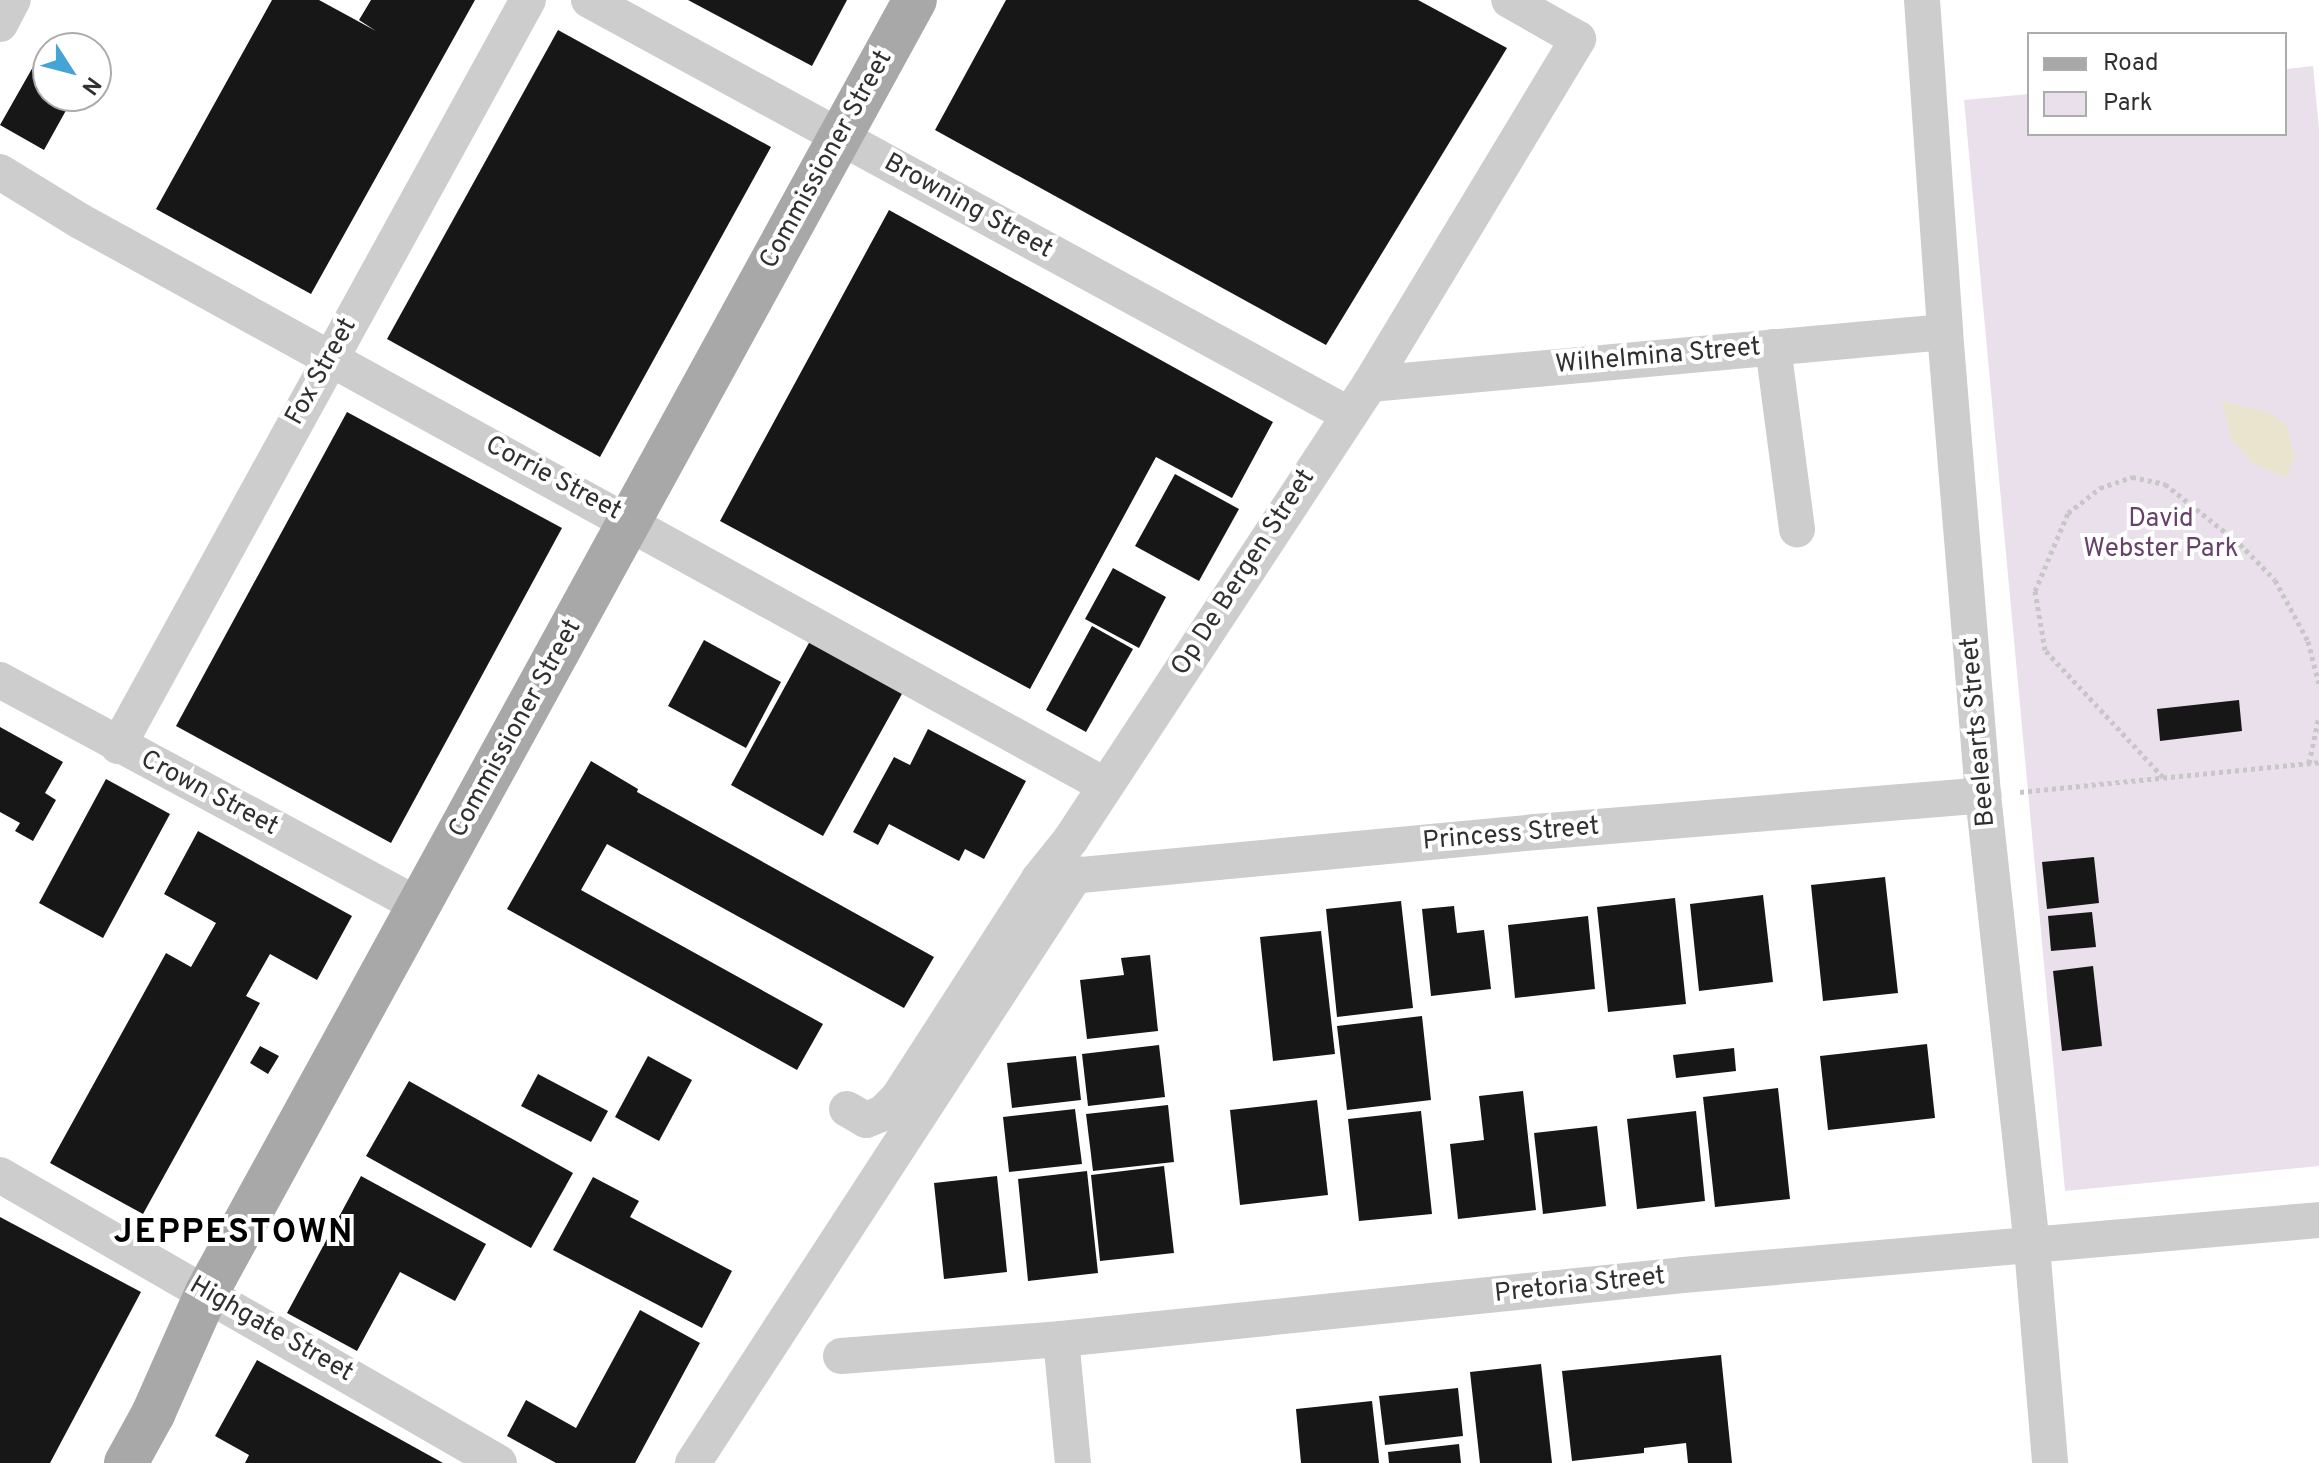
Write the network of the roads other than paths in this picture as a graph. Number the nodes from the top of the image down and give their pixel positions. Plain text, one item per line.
1 (13, 0) edge
2 (528, 0) edge
3 (589, 0) edge
4 (915, 0) edge
5 (1509, 0) edge
6 (1922, 0) edge
7 (0, 24) edge
8 (839, 136) junction
9 (0, 172) edge
10 (1945, 332) junction
11 (1773, 347) junction
12 (329, 358) junction
13 (1370, 384) junction
14 (1348, 414) junction
15 (630, 521) junction
16 (1797, 529) dead end
17 (0, 680) edge
18 (118, 746) junction
19 (1106, 786) junction
20 (1983, 795) junction
21 (1076, 874) junction
22 (1039, 879) junction
23 (420, 906) junction
24 (847, 1109) dead end
25 (0, 1175) edge
26 (2319, 1220) edge
27 (2032, 1247) junction
28 (207, 1292) junction
29 (1061, 1339) junction
30 (841, 1356) dead end
31 (126, 1463) edge
32 (499, 1463) edge
33 (693, 1463) edge
34 (1073, 1463) edge
35 (2050, 1463) edge

1 - 7 street
2 - 12 street, Fox Street
3 - 8 street, Browning Street
4 - 8 main road, Commissioner Street
5 - 13 street, Op De Bergen Street
6 - 10 street, Beelearts Street
8 - 14 street, Browning Street
8 - 15 main road, Commissioner Street
9 - 12 street, Corrie Street
10 - 11 street, Wilhelmina Street
10 - 20 street, Beelearts Street
11 - 13 street, Wilhelmina Street
11 - 16 street
12 - 15 street, Corrie Street
12 - 18 street, Fox Street
13 - 14 street, Op De Bergen Street
14 - 19 street, Op De Bergen Street
15 - 19 street, Corrie Street
15 - 23 main road, Commissioner Street
17 - 18 street, Crown Street
18 - 23 street, Crown Street
19 - 22 street, Op De Bergen Street
20 - 21 street, Princess Street
20 - 27 street, Beelearts Street
21 - 22 street, Princess Street
21 - 33 street
22 - 24 street, Op De Bergen Street
23 - 28 main road, Commissioner Street
25 - 28 street, Highgate Street
26 - 27 street, Pretoria Street
27 - 29 street, Pretoria Street
27 - 35 street, Beelearts Street
28 - 31 main road, Commissioner Street
28 - 32 street, Highgate Street
29 - 30 street, Pretoria Street
29 - 34 street

